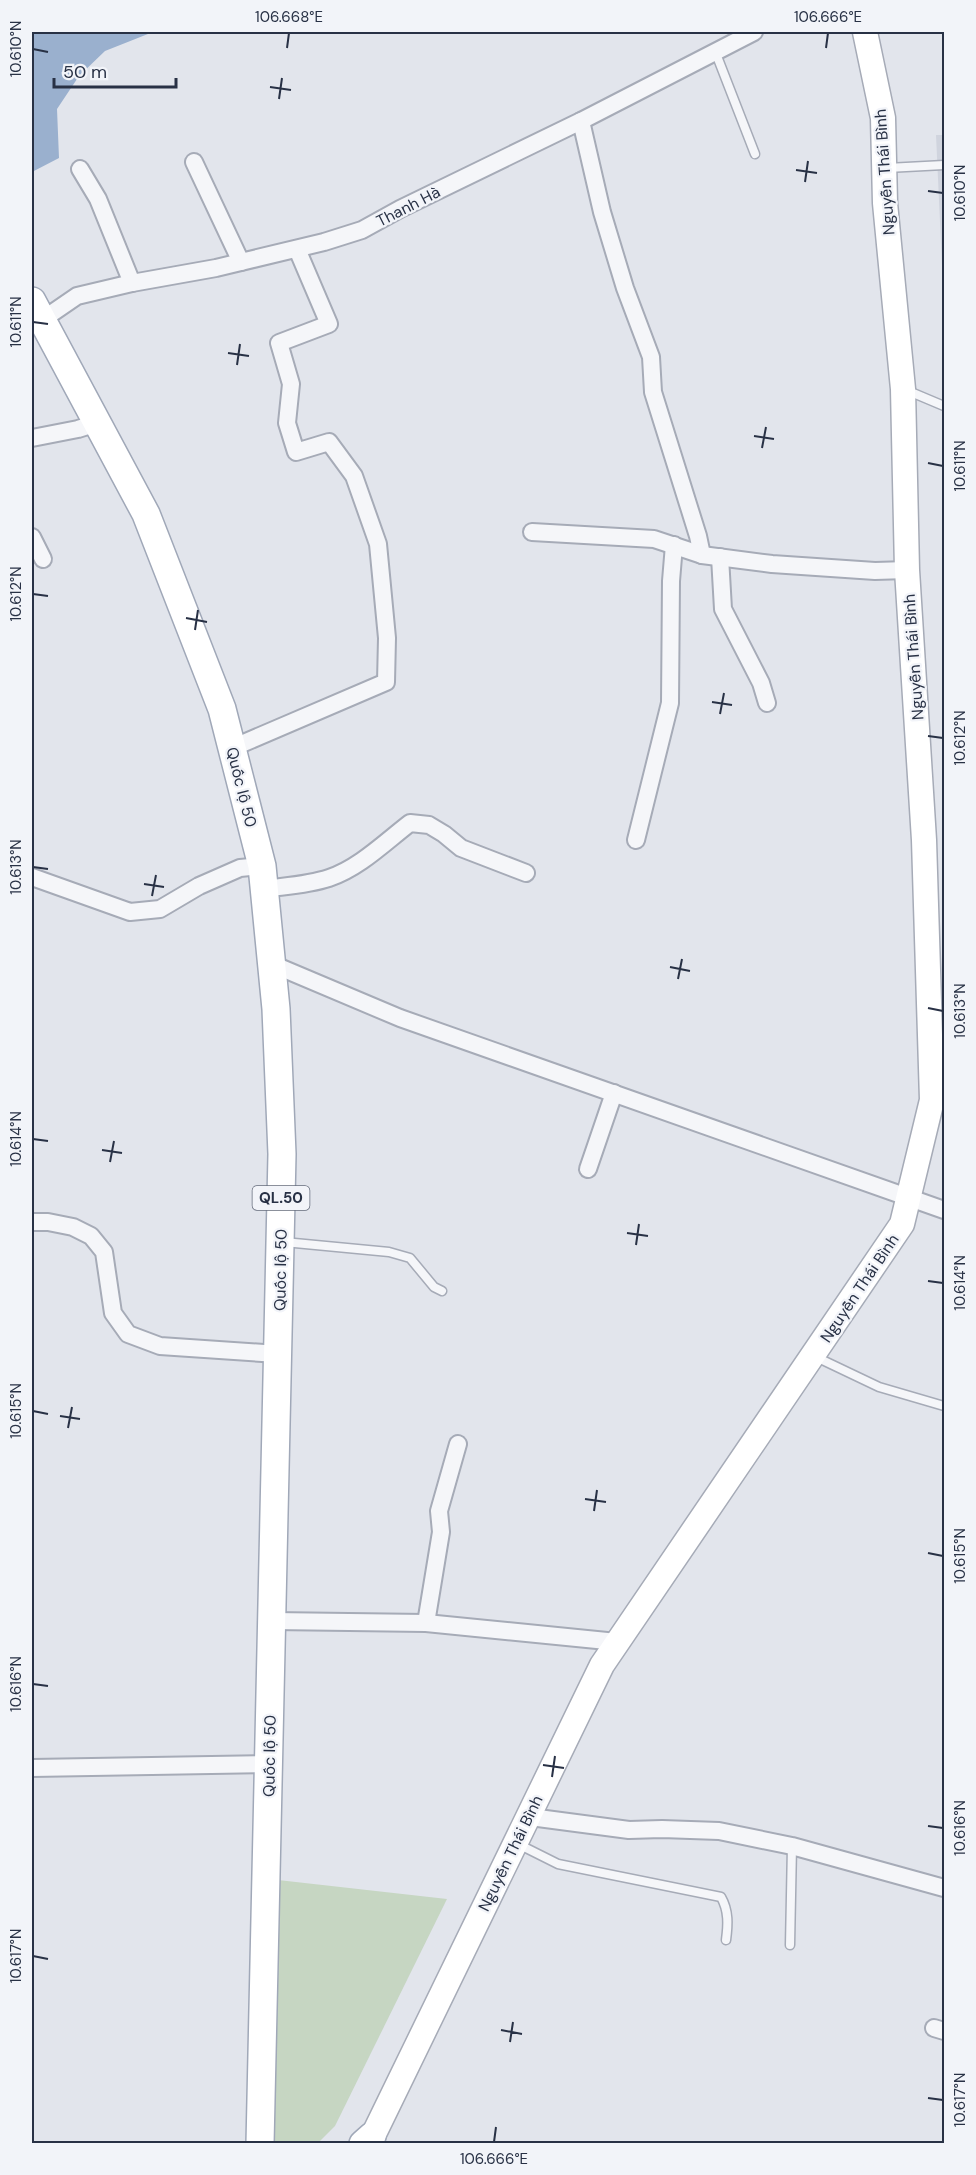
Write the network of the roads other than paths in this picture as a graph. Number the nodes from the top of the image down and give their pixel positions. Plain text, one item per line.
1 (754, 32) edge
2 (865, 32) edge
3 (715, 51) junction
4 (581, 121) junction
5 (755, 154) dead end
6 (194, 162) dead end
7 (945, 165) edge
8 (884, 168) junction
9 (80, 169) dead end
10 (297, 249) junction
11 (240, 262) junction
12 (132, 283) junction
13 (37, 310) edge
14 (903, 389) junction
15 (945, 406) edge
16 (97, 423) junction
17 (32, 438) edge
18 (532, 532) dead end
19 (32, 537) edge
20 (674, 545) junction
21 (702, 555) junction
22 (720, 557) junction
23 (43, 559) dead end
24 (907, 570) junction
25 (767, 703) dead end
26 (232, 748) junction
27 (636, 840) dead end
28 (526, 873) dead end
29 (32, 877) edge
30 (263, 877) junction
31 (272, 964) junction
32 (614, 1093) junction
33 (588, 1169) dead end
34 (909, 1197) junction
35 (945, 1210) edge
36 (32, 1222) edge
37 (280, 1242) junction
38 (442, 1292) dead end
39 (278, 1354) junction
40 (812, 1356) junction
41 (945, 1406) edge
42 (458, 1443) dead end
43 (272, 1621) junction
44 (426, 1623) junction
45 (618, 1642) junction
46 (268, 1764) junction
47 (32, 1768) edge
48 (529, 1814) junction
49 (515, 1842) junction
50 (792, 1846) junction
51 (945, 1888) edge
52 (726, 1940) dead end
53 (790, 1945) dead end
54 (368, 2141) edge
55 (260, 2144) edge

1 - 3 street, Thanh Hà
2 - 8 street, Nguyễn Thái Bình
3 - 4 street, Thanh Hà
3 - 5 lane
4 - 10 street, Thanh Hà
4 - 21 street
6 - 11 street
7 - 8 lane
8 - 14 street, Nguyễn Thái Bình
9 - 12 street
10 - 11 street, Thanh Hà
10 - 26 street
11 - 12 street, Thanh Hà
12 - 13 street, Thanh Hà
13 - 16 main road, Quốc lộ 50 / QL.50
14 - 15 lane
14 - 24 street, Nguyễn Thái Bình
16 - 17 street
16 - 26 main road, Quốc lộ 50 / QL.50
18 - 20 street
19 - 23 street
20 - 21 street
20 - 27 street
21 - 22 street
22 - 24 street
22 - 25 street
24 - 34 street, Nguyễn Thái Bình
26 - 30 main road, Quốc lộ 50 / QL.50
28 - 30 street
29 - 30 street
30 - 31 main road, Quốc lộ 50 / QL.50
31 - 32 street
31 - 37 main road, Quốc lộ 50 / QL.50
32 - 33 street
32 - 34 street
34 - 35 street
34 - 40 street, Nguyễn Thái Bình
36 - 39 street
37 - 38 lane
37 - 39 main road, Quốc lộ 50 / QL.50
39 - 43 main road, Quốc lộ 50 / QL.50
40 - 41 lane
40 - 45 street, Nguyễn Thái Bình
42 - 44 street
43 - 44 street
43 - 46 main road, Quốc lộ 50 / QL.50
44 - 45 street
45 - 48 street, Nguyễn Thái Bình
46 - 47 street
46 - 55 main road, Quốc lộ 50 / QL.50
48 - 49 street, Nguyễn Thái Bình
48 - 50 street
49 - 52 lane
49 - 54 street, Nguyễn Thái Bình
50 - 51 street
50 - 53 lane

